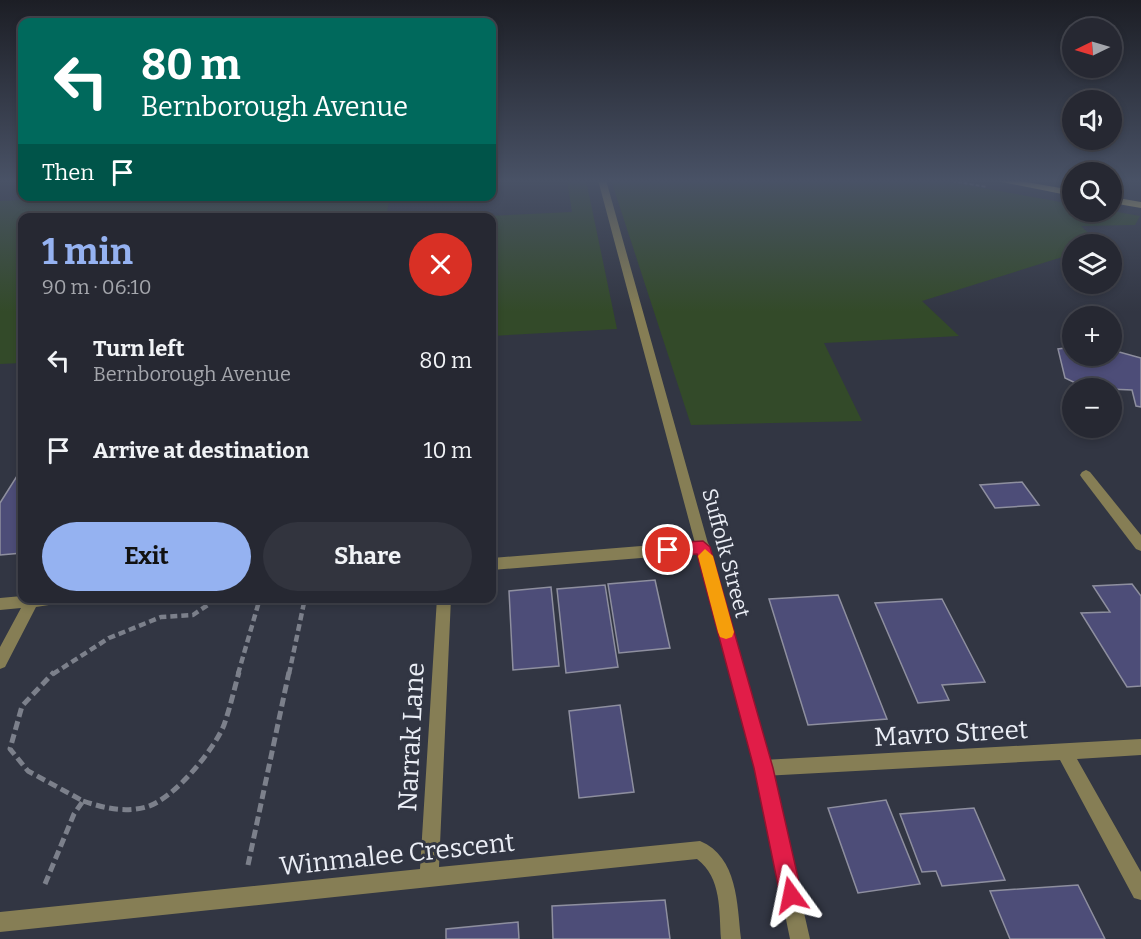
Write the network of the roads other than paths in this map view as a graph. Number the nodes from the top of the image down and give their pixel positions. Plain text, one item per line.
1 (614, 224) edge
2 (1086, 475) dead end
3 (1141, 545) edge
4 (703, 547) junction
5 (496, 564) edge
6 (18, 602) edge
7 (31, 603) edge
8 (444, 603) edge
9 (0, 604) edge
10 (0, 662) edge
11 (1141, 747) edge
12 (1065, 753) junction
13 (764, 768) junction
14 (429, 877) junction
15 (1141, 891) edge
16 (0, 922) edge
17 (731, 939) edge
18 (800, 939) edge

1 - 4 street, Suffolk Street
2 - 3 street
4 - 5 street
4 - 13 street, Suffolk Street
6 - 9 street
7 - 10 street
8 - 14 street, Narrak Lane
11 - 12 street, Mavro Street
12 - 13 street, Mavro Street
12 - 15 street
13 - 18 street, Suffolk Street
14 - 16 street, Winmalee Crescent
14 - 17 street, Winmalee Crescent

